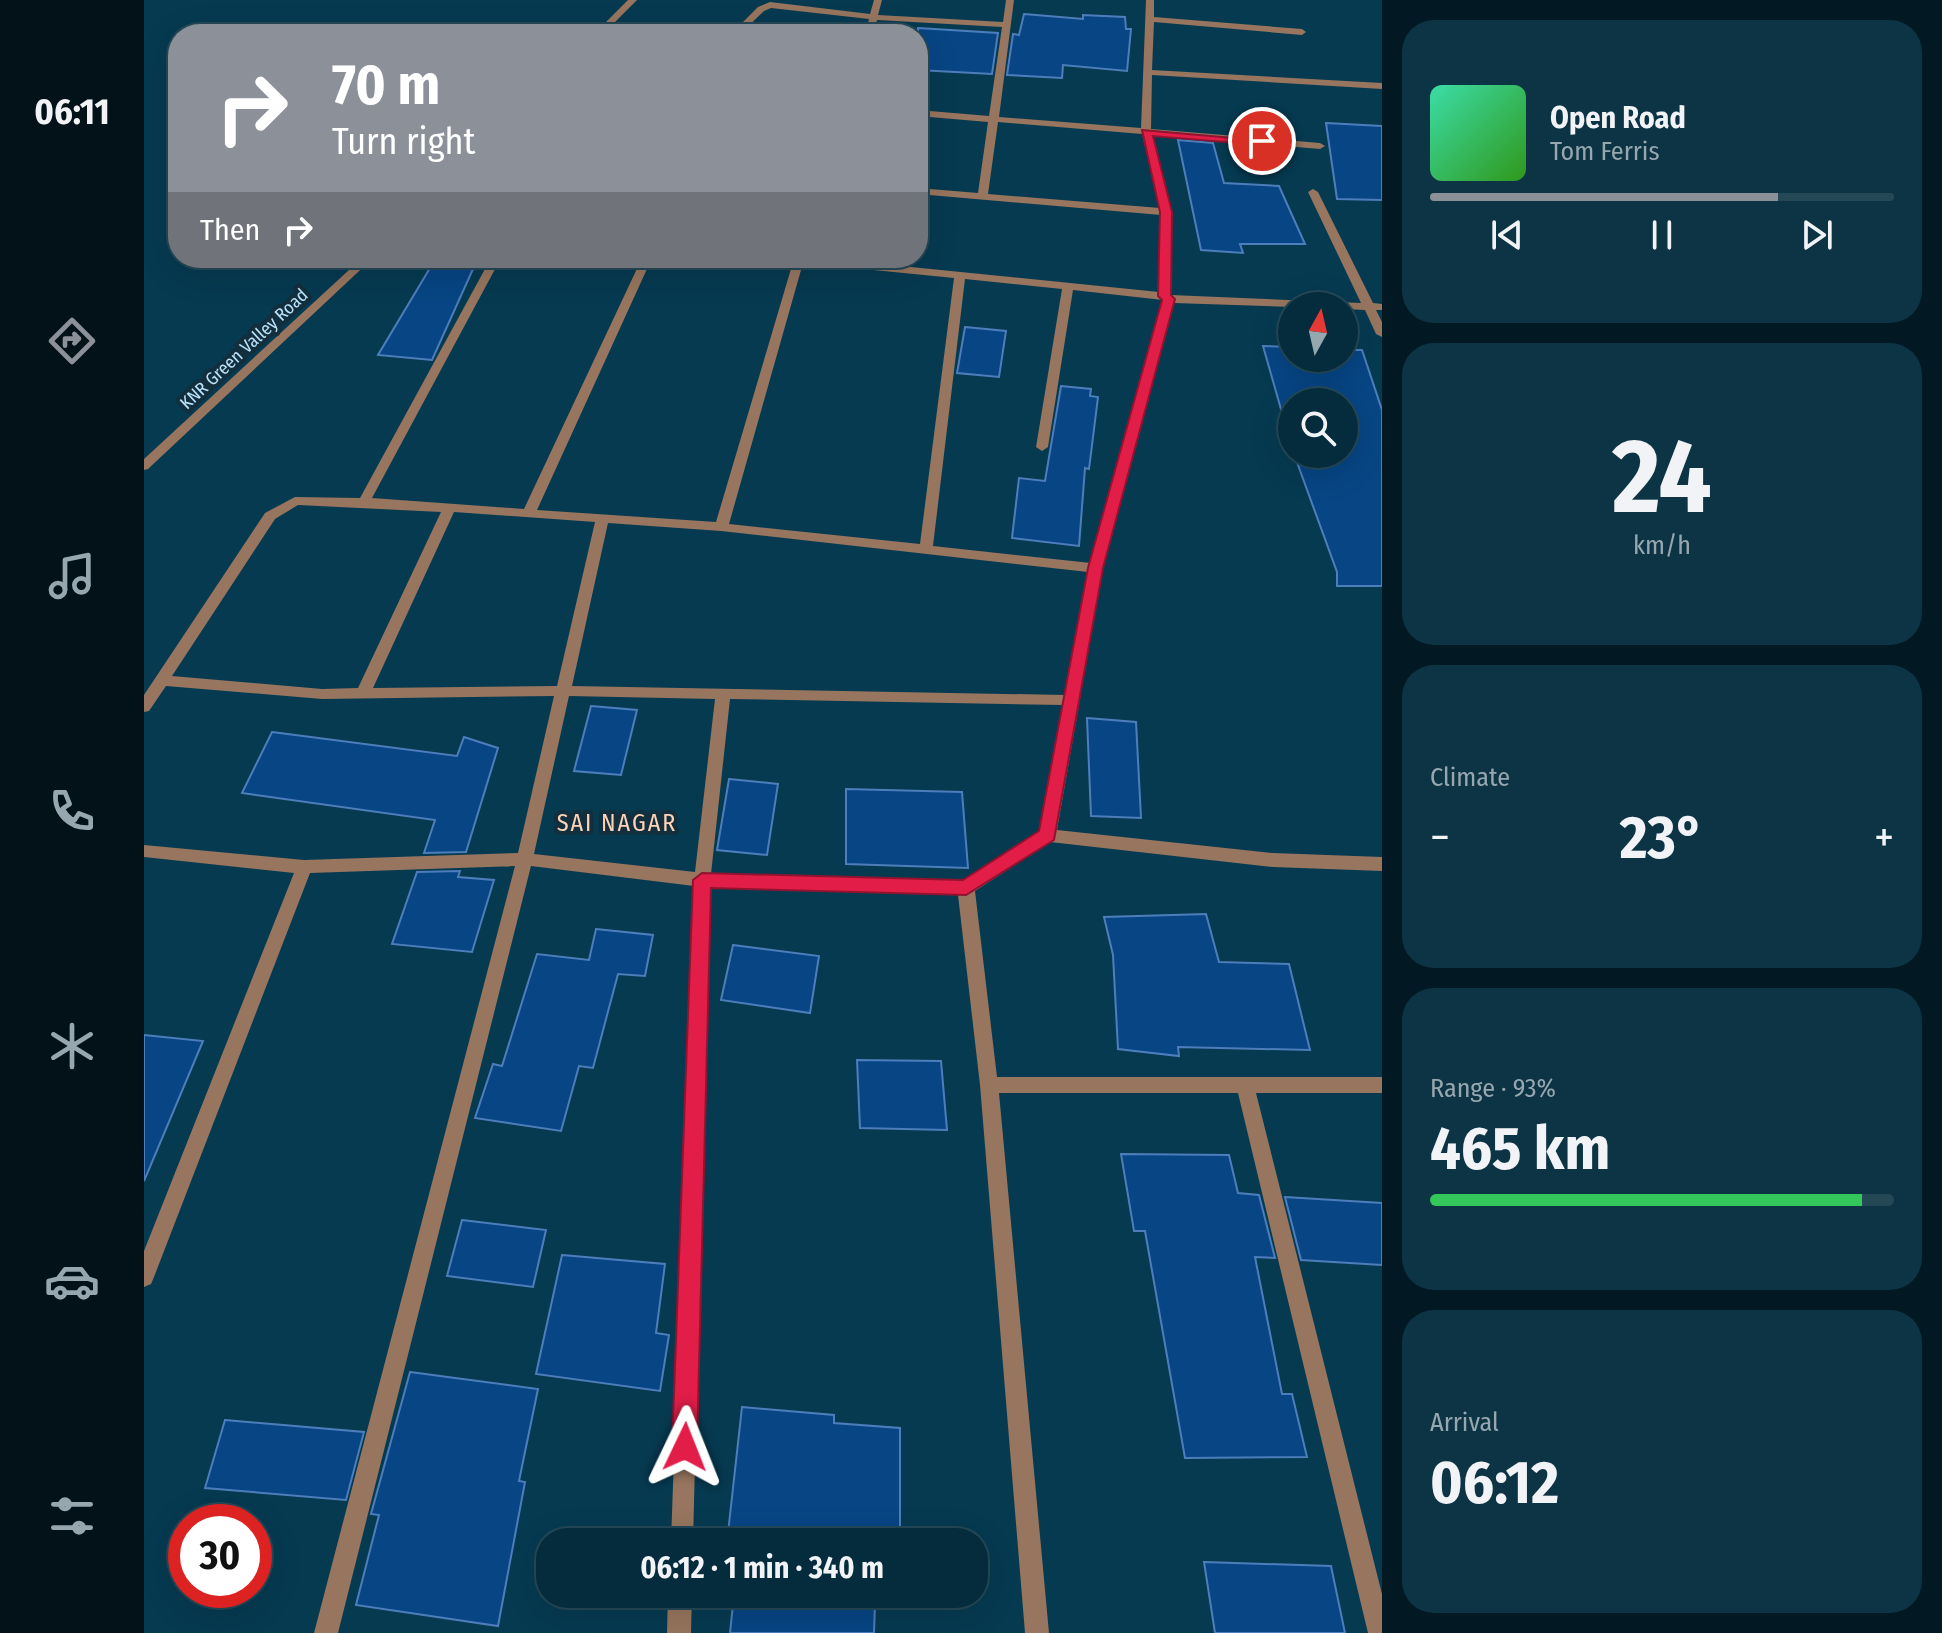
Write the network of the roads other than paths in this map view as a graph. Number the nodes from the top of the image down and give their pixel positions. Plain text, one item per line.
1 (633, 0) edge
2 (878, 0) edge
3 (1010, 0) edge
4 (1150, 0) edge
5 (875, 17) junction
6 (1149, 19) junction
7 (608, 24) edge
8 (745, 24) edge
9 (873, 24) edge
10 (1005, 25) junction
11 (1302, 32) dead end
12 (1146, 72) junction
13 (1382, 86) edge
14 (928, 113) edge
15 (992, 116) junction
16 (1146, 132) junction
17 (1320, 146) dead end
18 (928, 192) edge
19 (1313, 192) dead end
20 (983, 195) junction
21 (1166, 212) junction
22 (357, 268) edge
23 (491, 268) edge
24 (642, 268) edge
25 (796, 268) edge
26 (888, 268) edge
27 (960, 276) junction
28 (1068, 287) junction
29 (1167, 298) junction
30 (1368, 306) junction
31 (1382, 307) edge
32 (1382, 334) edge
33 (1042, 447) dead end
34 (144, 466) edge
35 (364, 502) junction
36 (449, 509) junction
37 (529, 513) junction
38 (602, 519) junction
39 (721, 527) junction
40 (926, 549) junction
41 (1096, 568) junction
42 (161, 680) junction
43 (565, 691) junction
44 (363, 694) junction
45 (723, 694) junction
46 (1070, 700) junction
47 (144, 707) edge
48 (1048, 835) junction
49 (144, 851) edge
50 (525, 859) junction
51 (1382, 864) edge
52 (304, 867) junction
53 (702, 880) junction
54 (966, 888) junction
55 (989, 1085) junction
56 (1245, 1085) junction
57 (1382, 1085) edge
58 (144, 1277) edge
59 (682, 1528) edge
60 (680, 1608) edge
61 (326, 1633) edge
62 (679, 1633) edge
63 (1037, 1633) edge
64 (1380, 1633) edge

1 - 7 street
2 - 5 street
3 - 10 street
4 - 6 street
5 - 8 street
5 - 9 street
5 - 10 street
6 - 11 street
6 - 12 street
10 - 15 street
12 - 13 street
12 - 16 street
14 - 15 street
15 - 16 street
15 - 20 street
16 - 17 street
16 - 21 street
18 - 20 street
19 - 30 street
20 - 21 street
21 - 29 street
22 - 34 street, KNR Green Valley Road
23 - 35 street
24 - 37 street
25 - 39 street
26 - 27 street
27 - 28 street
27 - 40 street
28 - 29 street
28 - 33 street
29 - 30 street
29 - 41 street
30 - 31 street
30 - 32 street
35 - 36 street
35 - 42 street
36 - 37 street
36 - 44 street
37 - 38 street
38 - 39 street
38 - 43 street
39 - 40 street
40 - 41 street
41 - 46 street
42 - 44 street
42 - 47 street
43 - 44 street
43 - 45 street
43 - 50 street
45 - 46 street
45 - 53 street
46 - 48 street
48 - 51 street
48 - 54 street
49 - 52 street
50 - 52 street
50 - 53 street
50 - 61 street
52 - 58 street
53 - 54 street
53 - 59 street
54 - 55 street
55 - 56 street
55 - 63 street
56 - 57 street
56 - 64 street
60 - 62 street

